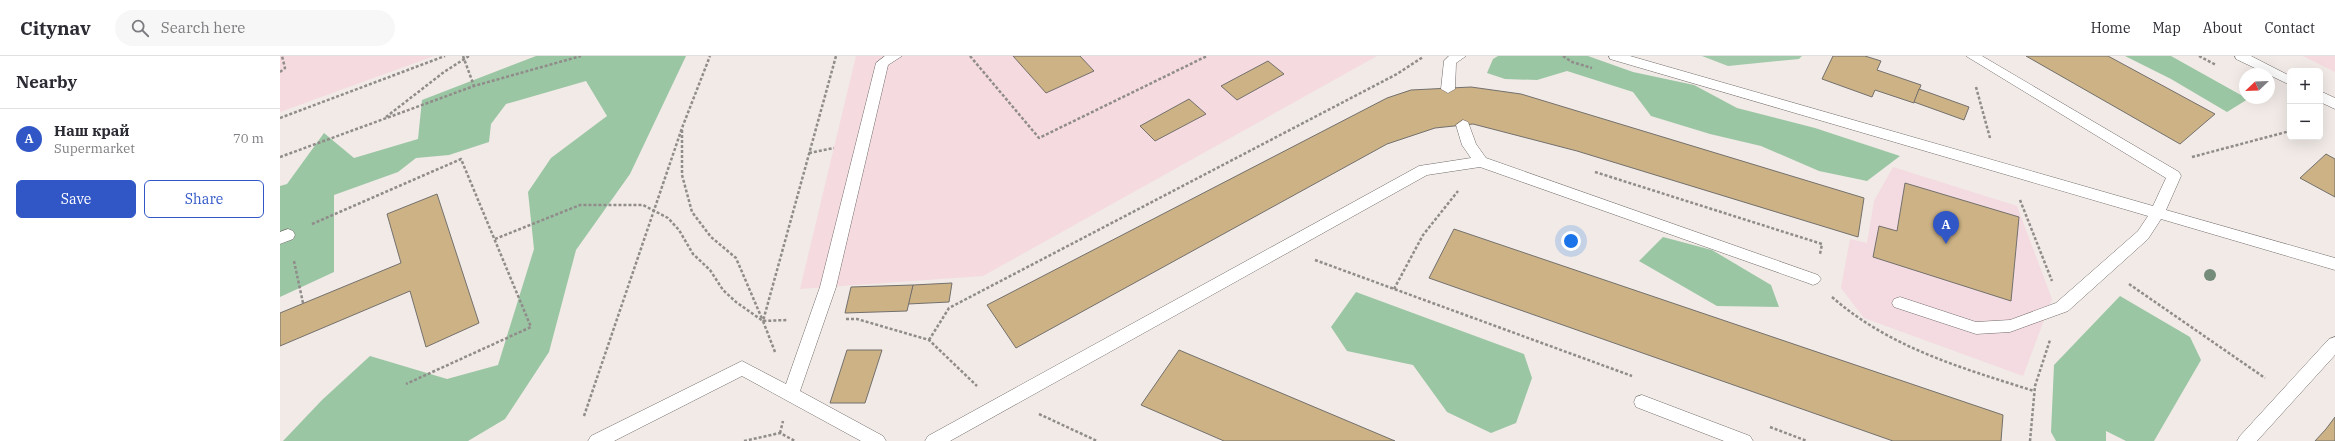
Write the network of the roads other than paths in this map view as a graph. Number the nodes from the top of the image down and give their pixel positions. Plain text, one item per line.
1 (896, 56) edge
2 (1460, 56) edge
3 (1615, 56) edge
4 (1972, 56) edge
5 (2241, 56) edge
6 (2287, 79) edge
7 (1448, 89) dead end
8 (2323, 98) edge
9 (2335, 104) edge
10 (1463, 125) dead end
11 (1481, 162) junction
12 (2157, 214) junction
13 (2335, 264) edge
14 (1814, 279) road end
15 (1900, 303) dead end
16 (2335, 344) edge
17 (791, 394) junction
18 (1642, 402) dead end
19 (597, 440) edge
20 (877, 441) edge
21 (934, 441) edge
22 (1744, 441) edge
23 (2246, 441) edge

1 - 17 lane
2 - 7 lane
3 - 12 lane
4 - 12 lane
5 - 6 lane
8 - 9 lane
10 - 11 lane
11 - 14 lane
11 - 21 lane
12 - 13 lane
12 - 15 lane
16 - 23 lane
17 - 19 lane
17 - 20 lane
18 - 22 lane

